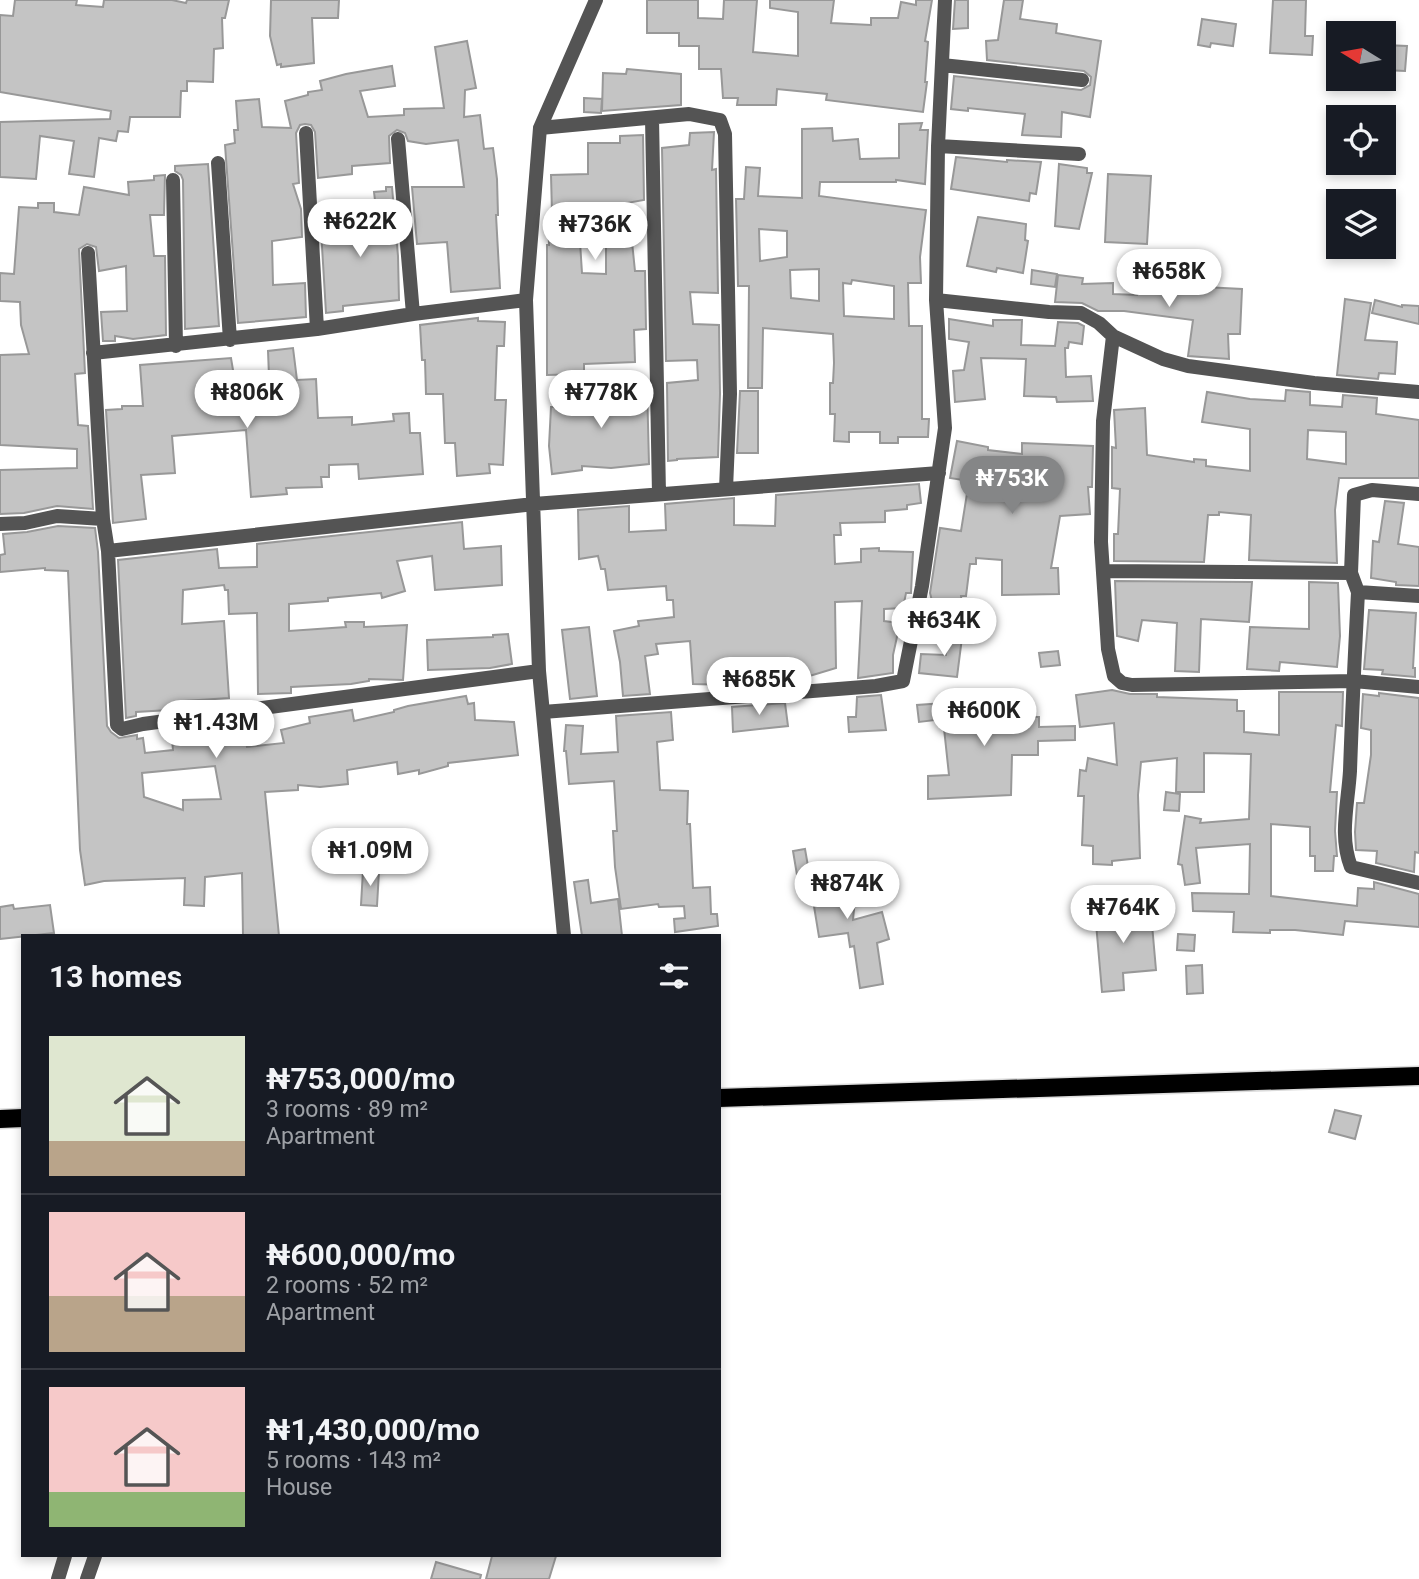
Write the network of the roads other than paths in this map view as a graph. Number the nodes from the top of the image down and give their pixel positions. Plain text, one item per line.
1 (945, 0) edge
2 (594, 6) edge
3 (942, 65) junction
4 (1082, 80) dead end
5 (652, 118) junction
6 (540, 128) junction
7 (306, 132) dead end
8 (398, 139) dead end
9 (938, 146) junction
10 (1079, 154) dead end
11 (218, 163) dead end
12 (173, 180) dead end
13 (88, 253) dead end
14 (526, 300) junction
15 (936, 300) junction
16 (413, 314) junction
17 (317, 329) junction
18 (1113, 336) junction
19 (230, 340) junction
20 (176, 346) junction
21 (93, 353) junction
22 (1419, 392) edge
23 (939, 473) junction
24 (726, 489) junction
25 (659, 494) junction
26 (1419, 494) edge
27 (534, 503) junction
28 (103, 519) junction
29 (0, 524) edge
30 (108, 551) junction
31 (1104, 571) junction
32 (1351, 573) junction
33 (1358, 592) junction
34 (1419, 596) edge
35 (539, 671) junction
36 (1354, 681) junction
37 (1419, 687) edge
38 (543, 712) junction
39 (1419, 883) edge
40 (564, 934) edge
41 (1419, 1076) edge
42 (721, 1098) edge
43 (21, 1118) edge
44 (0, 1119) edge
45 (65, 1557) edge
46 (94, 1557) edge
47 (58, 1579) edge
48 (87, 1579) edge

1 - 3 street
2 - 6 street
3 - 4 street
3 - 9 street
5 - 6 street
5 - 24 street
5 - 25 street
6 - 14 street
7 - 17 street
8 - 16 street
9 - 10 street
9 - 15 street
11 - 19 street
12 - 20 street
13 - 21 street
14 - 16 street
14 - 27 street
15 - 18 street
15 - 23 street
16 - 17 street
17 - 19 street
18 - 22 street
18 - 31 street
19 - 20 street
20 - 21 street
21 - 28 street
23 - 24 street
23 - 38 street
24 - 25 street
25 - 27 street
26 - 32 street
27 - 30 street
27 - 35 street
28 - 29 street
28 - 30 street
30 - 35 street
31 - 32 street
31 - 36 street
32 - 33 street
33 - 34 street
33 - 36 street
35 - 38 street
36 - 37 street
36 - 39 street
38 - 40 street
41 - 42 main road
43 - 44 main road
45 - 47 street
46 - 48 street

